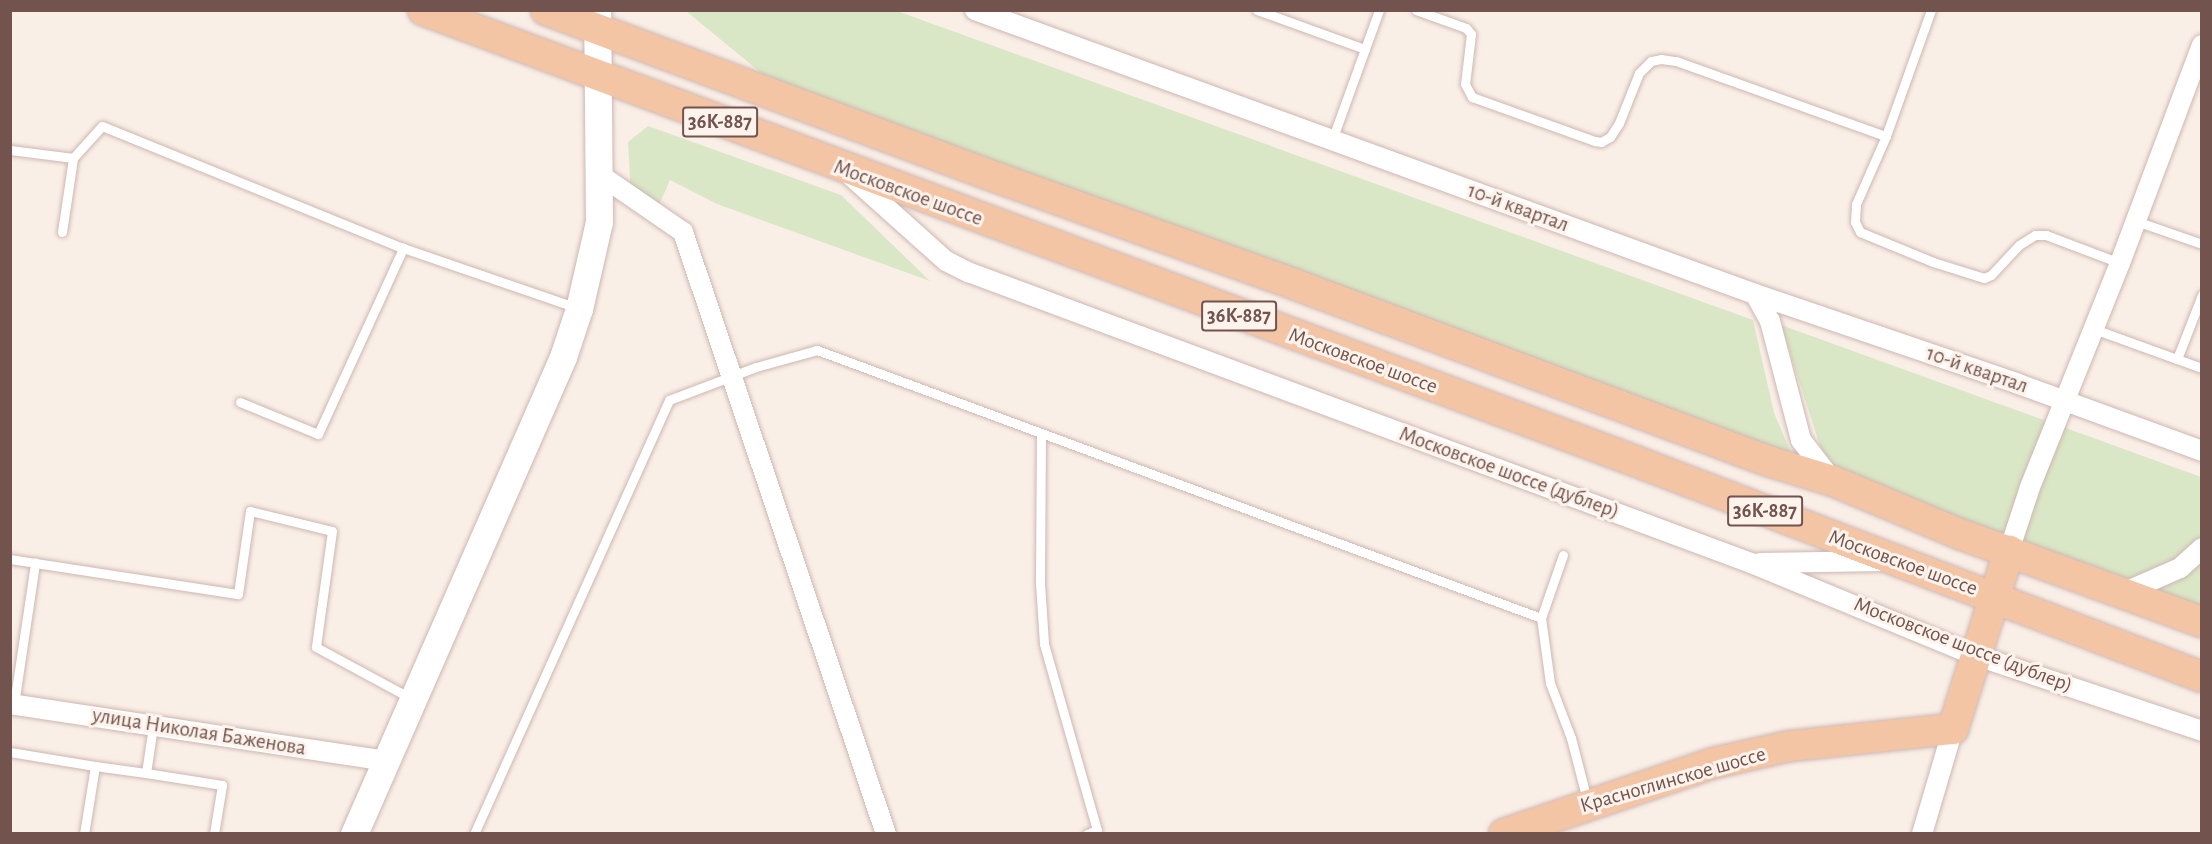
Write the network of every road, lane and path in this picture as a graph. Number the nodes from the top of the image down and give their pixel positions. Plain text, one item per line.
1 (423, 10) edge
2 (546, 10) edge
3 (975, 10) edge
4 (1257, 10) edge
5 (1379, 10) edge
6 (1416, 10) edge
7 (1931, 10) edge
8 (597, 20) edge
9 (2202, 45) edge
10 (1365, 49) junction
11 (597, 76) junction
12 (1886, 136) junction
13 (1332, 140) junction
14 (10, 150) edge
15 (73, 158) junction
16 (843, 169) junction
17 (600, 176) junction
18 (2136, 220) junction
19 (62, 232) dead end
20 (2202, 244) edge
21 (403, 248) junction
22 (2120, 263) junction
23 (1755, 294) junction
24 (2202, 295) edge
25 (579, 309) junction
26 (2094, 329) junction
27 (2177, 359) junction
28 (2202, 368) edge
29 (732, 376) junction
30 (2064, 400) junction
31 (240, 402) dead end
32 (1041, 434) junction
33 (2202, 451) edge
34 (1833, 482) junction
35 (2202, 548) edge
36 (2009, 551) junction
37 (1563, 555) dead end
38 (10, 559) edge
39 (1894, 561) junction
40 (35, 563) junction
41 (1751, 563) junction
42 (2123, 593) junction
43 (1995, 598) junction
44 (1540, 618) junction
45 (2202, 622) edge
46 (1977, 656) junction
47 (2202, 677) edge
48 (414, 700) junction
49 (12, 704) edge
50 (153, 725) junction
51 (1953, 729) junction
52 (2202, 731) edge
53 (10, 752) edge
54 (388, 761) junction
55 (95, 766) junction
56 (146, 773) junction
57 (1588, 804) junction
58 (84, 834) edge
59 (214, 834) edge
60 (354, 834) edge
61 (474, 834) edge
62 (886, 834) edge
63 (1087, 834) edge
64 (1504, 834) edge
65 (1922, 834) edge

1 - 11 main road, Московское шоссе / 36К-887
2 - 8 main road, 36К-887
3 - 13 street, 10-й квартал
4 - 10 lane
5 - 10 lane
6 - 12 lane
7 - 12 lane
8 - 11 street
8 - 34 main road, 36К-887
9 - 18 street
10 - 13 lane
11 - 16 main road, Московское шоссе / 36К-887
11 - 17 street
12 - 22 lane
13 - 23 street, 10-й квартал
14 - 15 lane
15 - 19 lane
15 - 21 lane
16 - 39 main road, Московское шоссе / 36К-887
16 - 41 street, Московское шоссе (дублер)
17 - 25 street
17 - 29 street
18 - 20 lane
18 - 22 street
21 - 25 lane
21 - 31 lane
22 - 26 street
23 - 30 street, 10-й квартал
23 - 34 street
24 - 27 lane
25 - 48 street
26 - 27 lane
26 - 30 street
27 - 28 lane
29 - 32 lane
29 - 61 lane
29 - 62 street
30 - 33 street, 10-й квартал
30 - 36 street
32 - 44 lane
32 - 63 lane
34 - 36 main road, 36К-887
35 - 42 street
36 - 42 main road, 36К-887
36 - 43 main road
37 - 44 lane
38 - 40 lane
39 - 41 street
39 - 43 main road, Московское шоссе / 36К-887
40 - 48 lane
40 - 49 lane
41 - 46 street, Московское шоссе (дублер)
42 - 45 main road, 36К-887
43 - 46 main road
43 - 47 main road, Московское шоссе / 36К-887
44 - 57 lane
46 - 51 main road
46 - 52 street, Московское шоссе (дублер)
48 - 54 street
49 - 50 street, улица Николая Баженова
50 - 54 street, улица Николая Баженова
50 - 56 lane
51 - 57 main road, Красноглинское шоссе
51 - 65 street
53 - 55 lane
54 - 60 street
55 - 56 lane
55 - 58 lane
56 - 59 lane
57 - 64 main road, Красноглинское шоссе

